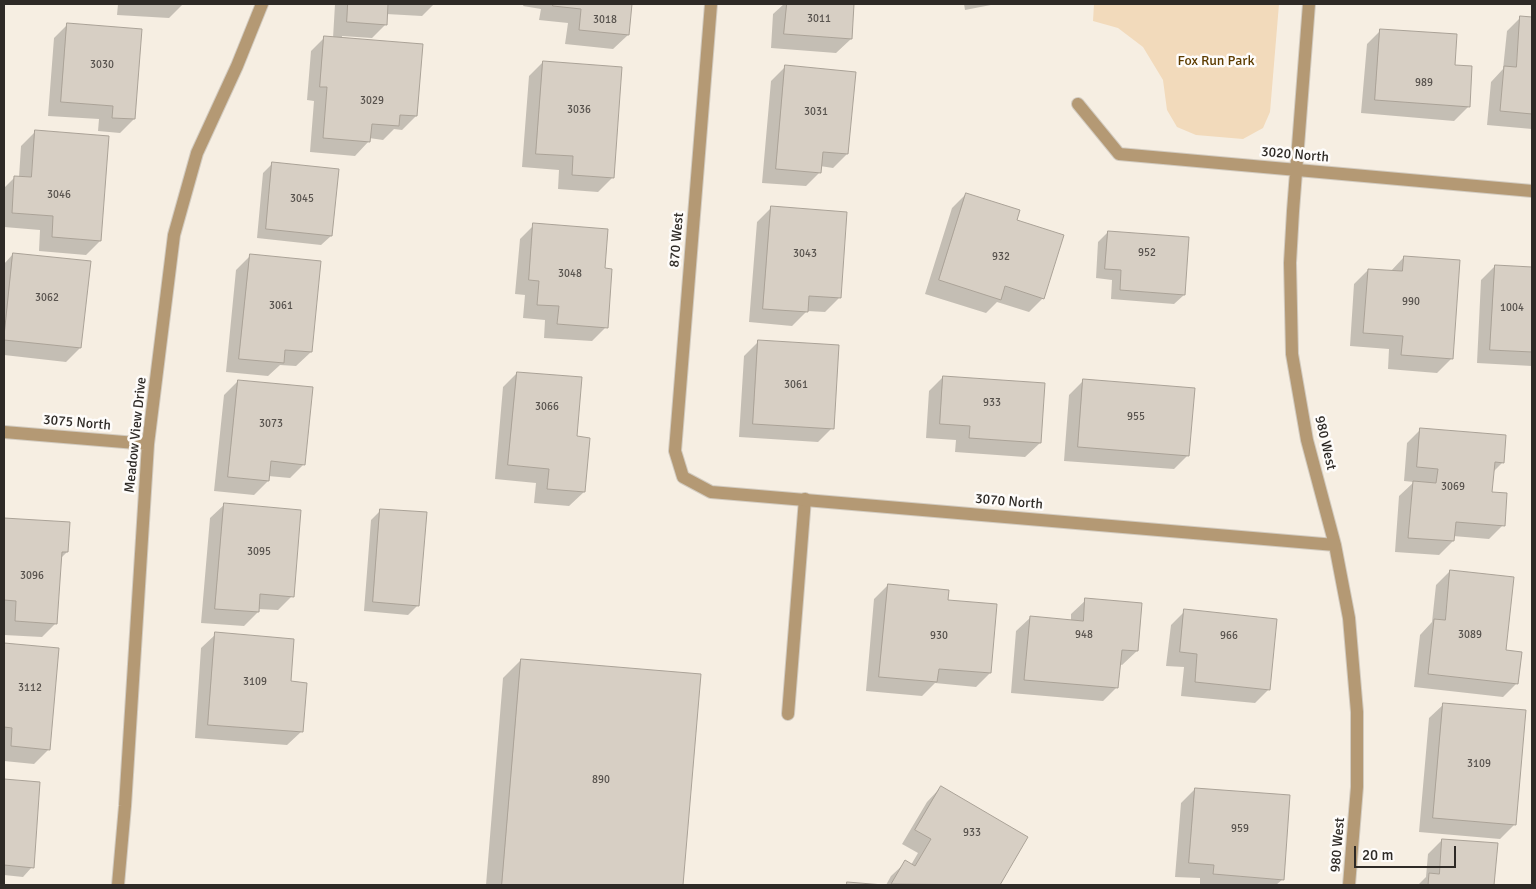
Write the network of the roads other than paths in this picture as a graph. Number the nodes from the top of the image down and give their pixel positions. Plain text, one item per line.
1 (262, 4) edge
2 (711, 4) edge
3 (1309, 4) edge
4 (1078, 104) dead end
5 (1295, 170) junction
6 (1532, 191) edge
7 (4, 432) edge
8 (148, 444) junction
9 (683, 477) joint
10 (805, 499) junction
11 (1336, 545) junction
12 (788, 714) dead end
13 (118, 885) edge
14 (1349, 885) edge

1 - 8 street, Meadow View Drive
2 - 9 street, 870 West
3 - 5 street, 980 West
4 - 5 street, 3020 North
5 - 6 street, 3020 North
5 - 11 street, 980 West
7 - 8 street, 3075 North
8 - 13 street, Meadow View Drive
9 - 10 street, 3070 North
10 - 11 street, 3070 North
10 - 12 street
11 - 14 street, 980 West

